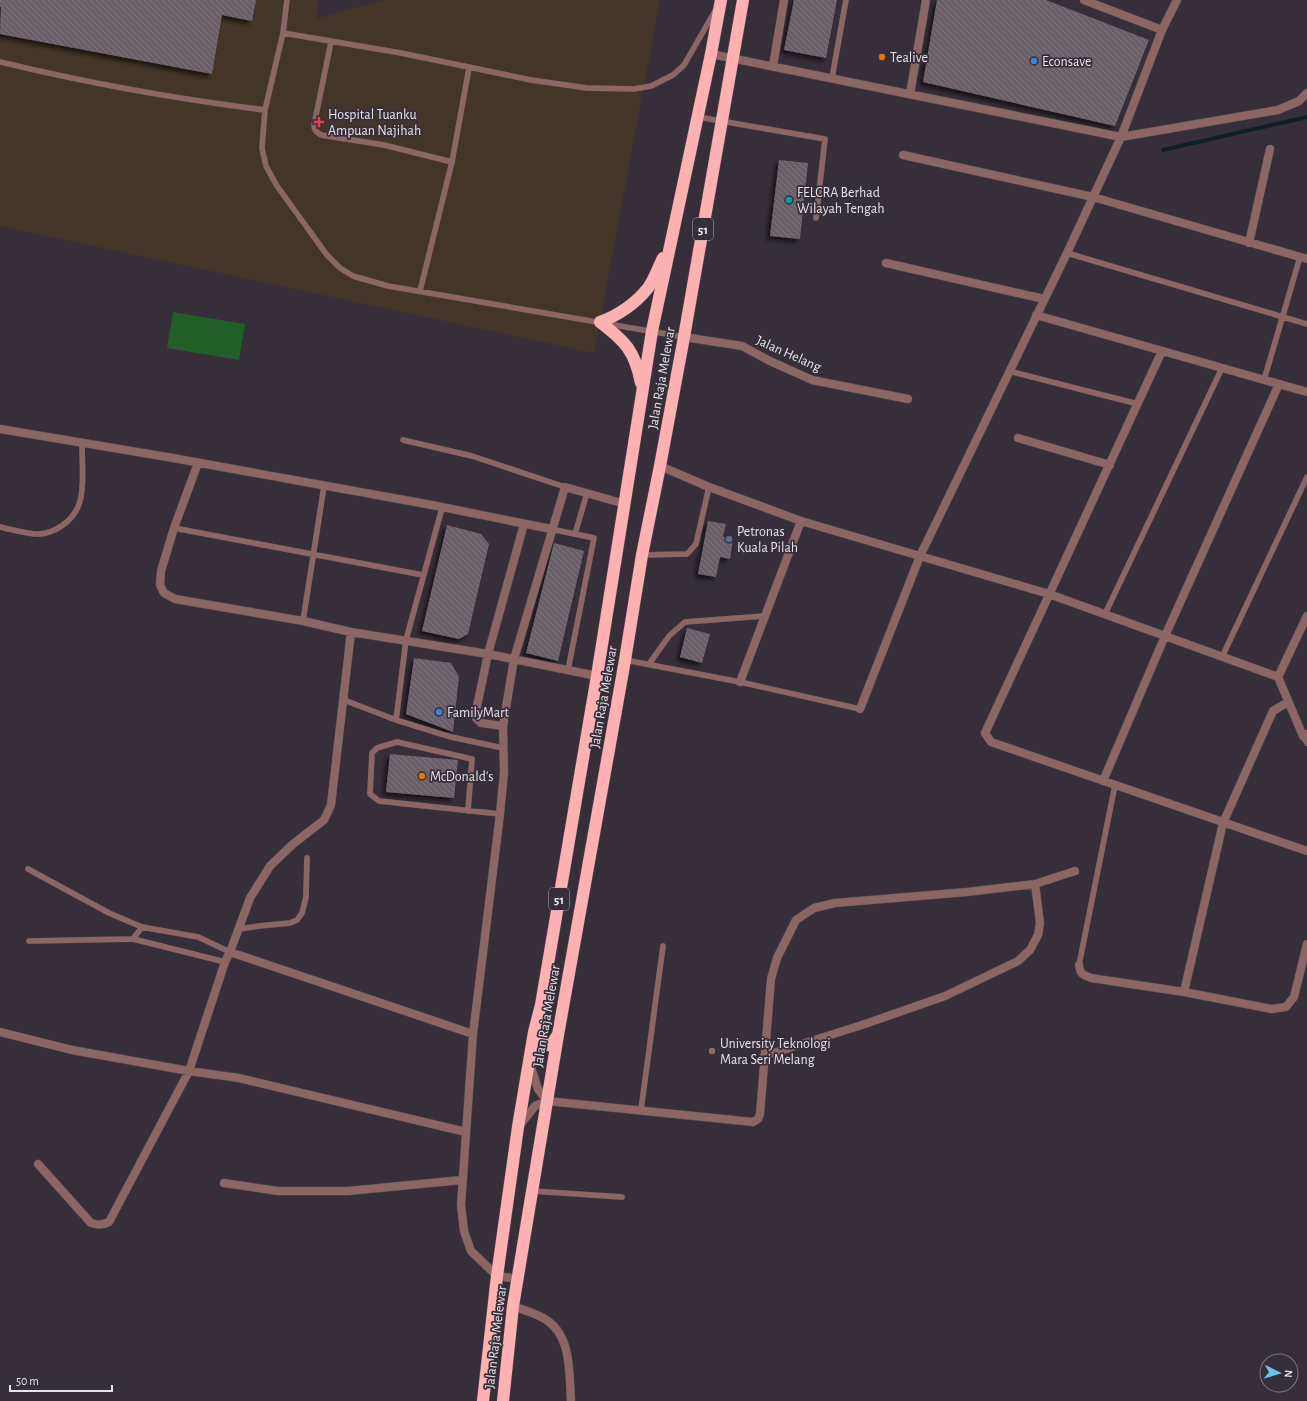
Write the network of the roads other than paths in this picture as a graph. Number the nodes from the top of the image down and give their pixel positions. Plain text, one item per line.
1 (287, 0) edge
2 (743, 0) edge
3 (784, 0) edge
4 (846, 0) edge
5 (926, 0) edge
6 (1084, 0) edge
7 (1177, 0) edge
8 (720, 1) edge
9 (1162, 30) junction
10 (283, 33) junction
11 (331, 42) junction
12 (711, 54) junction
13 (733, 58) junction
14 (0, 62) edge
15 (773, 66) junction
16 (469, 68) junction
17 (832, 78) junction
18 (1307, 93) edge
19 (910, 94) junction
20 (265, 110) junction
21 (697, 117) junction
22 (722, 121) junction
23 (1121, 137) junction
24 (1270, 149) dead end
25 (902, 155) dead end
26 (452, 162) junction
27 (1093, 197) junction
28 (816, 218) dead end
29 (672, 239) junction
30 (1249, 243) junction
31 (1067, 253) junction
32 (1304, 258) edge
33 (886, 263) dead end
34 (420, 291) junction
35 (1044, 299) junction
36 (1036, 315) junction
37 (1283, 317) junction
38 (600, 322) junction
39 (1307, 324) edge
40 (652, 331) junction
41 (684, 337) junction
42 (1162, 351) junction
43 (1222, 368) junction
44 (1009, 371) junction
45 (1264, 380) junction
46 (1279, 384) junction
47 (1307, 392) edge
48 (642, 398) junction
49 (908, 399) dead end
50 (1138, 404) junction
51 (0, 429) edge
52 (1018, 438) dead end
53 (403, 440) dead end
54 (82, 444) junction
55 (198, 463) junction
56 (1110, 465) junction
57 (660, 466) junction
58 (1307, 477) edge
59 (324, 486) junction
60 (565, 487) junction
61 (709, 487) junction
62 (587, 493) junction
63 (625, 504) junction
64 (442, 508) junction
65 (801, 521) junction
66 (524, 524) junction
67 (0, 527) edge
68 (174, 528) junction
69 (551, 530) junction
70 (575, 534) junction
71 (313, 554) junction
72 (642, 555) junction
73 (920, 556) junction
74 (423, 575) junction
75 (1049, 594) junction
76 (1104, 614) junction
77 (765, 616) junction
78 (1307, 616) edge
79 (303, 621) junction
80 (351, 632) junction
81 (1165, 636) junction
82 (406, 640) junction
83 (488, 654) junction
84 (1222, 657) junction
85 (514, 659) junction
86 (625, 660) junction
87 (648, 664) junction
88 (568, 670) junction
89 (597, 676) junction
90 (1278, 677) junction
91 (740, 682) junction
92 (344, 700) junction
93 (1288, 702) junction
94 (860, 709) joint
95 (396, 720) junction
96 (503, 726) junction
97 (1306, 738) edge
98 (503, 748) junction
99 (1103, 781) junction
100 (1115, 785) junction
101 (468, 810) junction
102 (500, 814) junction
103 (1223, 823) junction
104 (1307, 851) edge
105 (307, 858) dead end
106 (28, 869) dead end
107 (1075, 871) dead end
108 (1035, 884) junction
109 (142, 927) junction
110 (239, 929) junction
111 (133, 939) junction
112 (29, 941) dead end
113 (1307, 944) edge
114 (663, 946) dead end
115 (230, 952) junction
116 (225, 962) junction
117 (1079, 965) joint
118 (1184, 992) junction
119 (0, 1032) edge
120 (534, 1032) junction
121 (473, 1034) junction
122 (558, 1035) junction
123 (764, 1056) junction
124 (530, 1063) junction
125 (189, 1071) junction
126 (547, 1101) junction
127 (641, 1110) junction
128 (518, 1127) junction
129 (466, 1132) junction
130 (38, 1164) dead end
131 (462, 1180) junction
132 (224, 1183) dead end
133 (532, 1191) junction
134 (622, 1197) dead end
135 (497, 1276) junction
136 (518, 1279) junction
137 (513, 1306) junction
138 (483, 1401) edge
139 (503, 1401) edge
140 (571, 1401) edge

1 - 10 lane
2 - 13 highway, Jalan Raja Melewar / 51
3 - 15 street
4 - 17 lane
5 - 19 street
6 - 9 street
7 - 9 street
8 - 12 highway, Jalan Raja Melewar / 51
8 - 16 lane
9 - 23 street
10 - 11 lane
10 - 20 lane
11 - 16 lane
11 - 26 lane
12 - 13 street
12 - 21 highway, Jalan Raja Melewar / 51
13 - 15 street
13 - 22 highway, Jalan Raja Melewar / 51
14 - 20 lane
15 - 17 street
16 - 26 lane
17 - 19 street
18 - 23 street
19 - 23 street
20 - 34 lane
21 - 22 lane
21 - 29 highway, Jalan Raja Melewar / 51
22 - 28 lane
22 - 41 highway, Jalan Raja Melewar / 51
23 - 27 street
24 - 30 street
25 - 27 street
26 - 34 lane
27 - 30 street
27 - 31 street
29 - 38 highway
29 - 40 highway, Jalan Raja Melewar / 51
30 - 32 street
31 - 35 street
31 - 37 lane
32 - 37 lane
33 - 35 street
34 - 38 lane
35 - 36 street
36 - 42 street
36 - 44 street
37 - 39 lane
37 - 45 lane
38 - 40 lane
38 - 48 highway
40 - 41 lane
40 - 48 highway, Jalan Raja Melewar / 51
41 - 49 street, Jalan Helang
41 - 57 highway, Jalan Raja Melewar / 51
42 - 43 street
42 - 50 street
43 - 45 street
43 - 76 lane
44 - 50 lane
44 - 73 street
45 - 46 street
46 - 47 street
46 - 81 street
48 - 63 highway, Jalan Raja Melewar / 51
50 - 56 street
51 - 54 street
52 - 56 street
53 - 60 lane
54 - 55 street
54 - 67 lane
55 - 59 street
55 - 68 street
56 - 75 street
57 - 61 street
57 - 72 highway, Jalan Raja Melewar / 51
58 - 84 lane
59 - 64 street
59 - 71 lane
60 - 62 street
60 - 69 street
61 - 65 street
61 - 72 lane
62 - 63 street
62 - 70 lane
63 - 89 highway, Jalan Raja Melewar / 51
64 - 66 street
64 - 74 lane
65 - 73 street
65 - 77 street
66 - 69 street
66 - 83 street
68 - 71 lane
68 - 79 street
69 - 70 lane
69 - 85 street
70 - 88 lane
71 - 74 lane
71 - 79 lane
72 - 86 highway, Jalan Raja Melewar / 51
73 - 75 street
73 - 94 street
74 - 82 lane
75 - 76 street
75 - 99 street
76 - 81 street
77 - 87 lane
77 - 91 street
78 - 90 street
79 - 80 street
80 - 82 street
80 - 92 street
81 - 84 street
81 - 99 street
82 - 83 street
82 - 95 lane
83 - 85 street
83 - 96 street
84 - 90 street
85 - 88 street
85 - 96 street
86 - 87 lane
86 - 122 highway, Jalan Raja Melewar / 51
87 - 91 lane
88 - 89 street
89 - 120 highway, Jalan Raja Melewar / 51
90 - 93 street
91 - 94 lane
92 - 95 lane
92 - 110 street
93 - 97 street
93 - 103 street
95 - 98 lane
96 - 98 street
98 - 102 street
99 - 100 street
100 - 103 street
100 - 117 lane
101 - 101 lane
101 - 102 lane
102 - 121 street
103 - 104 street
103 - 118 street
105 - 110 lane
106 - 109 lane
107 - 108 street
108 - 123 street
108 - 123 street
109 - 111 lane
109 - 115 lane
110 - 115 street
111 - 112 lane
111 - 116 lane
113 - 118 street
114 - 127 lane
115 - 116 street
115 - 121 street
116 - 125 street
117 - 118 street
119 - 125 street
120 - 122 highway
120 - 124 highway, Jalan Raja Melewar / 51
121 - 129 street
122 - 126 highway, Jalan Raja Melewar / 51
123 - 127 street
124 - 126 street
124 - 128 highway, Jalan Raja Melewar / 51
125 - 129 street
125 - 130 street
126 - 127 street
126 - 128 street
126 - 133 highway, Jalan Raja Melewar / 51
128 - 135 highway, Jalan Raja Melewar / 51
129 - 131 street
131 - 132 street
131 - 135 street
133 - 134 lane
133 - 136 highway, Jalan Raja Melewar / 51
135 - 136 street
135 - 138 highway, Jalan Raja Melewar / 51
136 - 137 highway, Jalan Raja Melewar / 51
137 - 139 highway, Jalan Raja Melewar / 51
137 - 140 street

